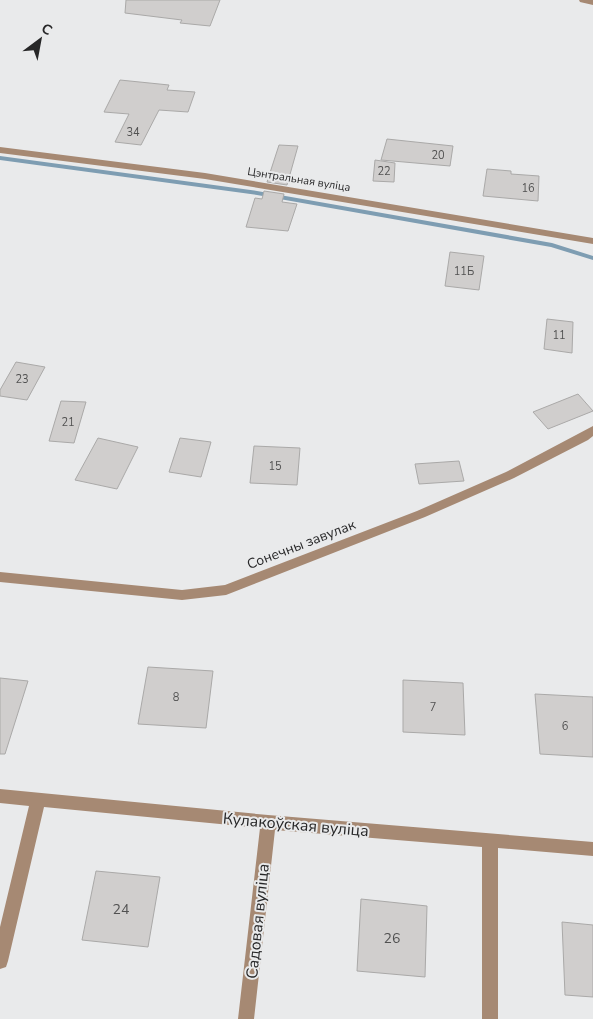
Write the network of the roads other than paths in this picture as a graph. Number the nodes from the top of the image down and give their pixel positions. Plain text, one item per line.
1 (583, 0) edge
2 (593, 3) edge
3 (0, 150) edge
4 (593, 241) edge
5 (593, 430) edge
6 (0, 577) edge
7 (0, 796) edge
8 (38, 799) junction
9 (268, 822) junction
10 (490, 841) junction
11 (593, 849) edge
12 (0, 961) edge
13 (246, 1019) edge
14 (490, 1019) edge

1 - 2 street
3 - 4 street, Цэнтральная вуліца
5 - 6 street, Сонечны завулак
7 - 8 street, Кулакоўская вуліца
8 - 9 street, Кулакоўская вуліца
8 - 12 street
9 - 10 street, Кулакоўская вуліца
9 - 13 street, Садовая вуліца
10 - 11 street, Кулакоўская вуліца
10 - 14 street

